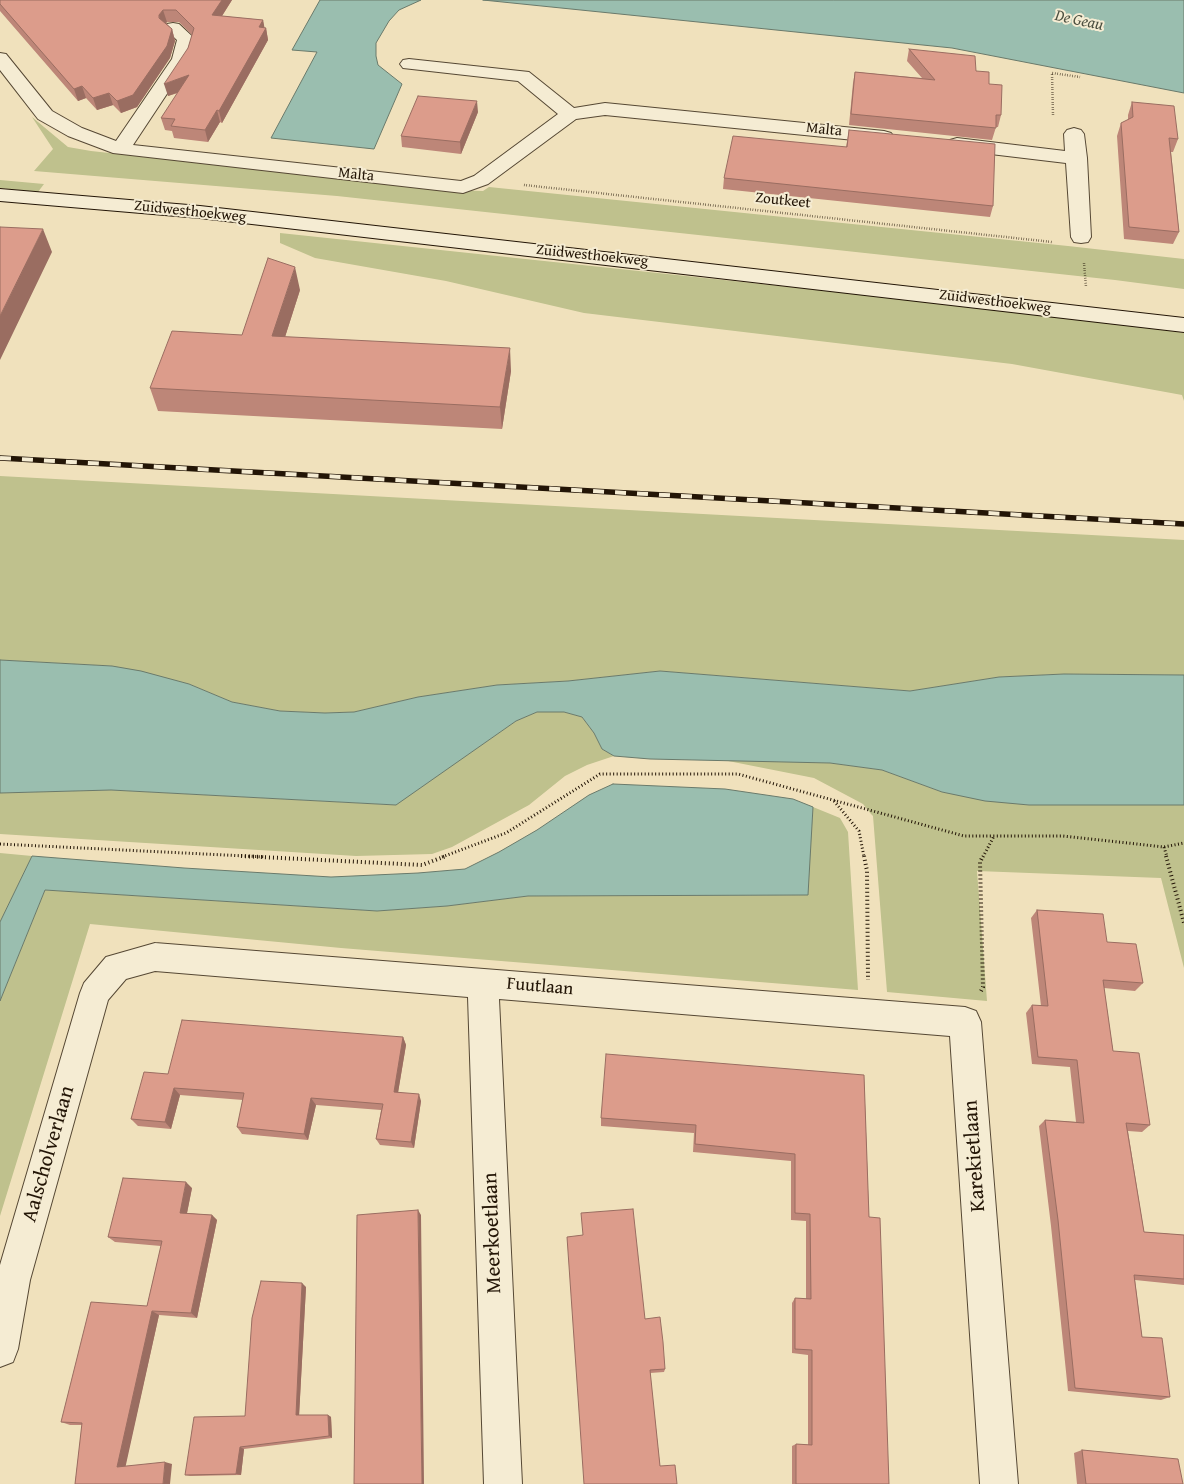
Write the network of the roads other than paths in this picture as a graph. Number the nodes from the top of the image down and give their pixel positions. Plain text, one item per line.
1 (173, 28) edge
2 (0, 58) edge
3 (409, 64) dead end
4 (570, 114) junction
5 (1074, 134) road end
6 (900, 138) edge
7 (939, 142) edge
8 (120, 149) junction
9 (1077, 158) junction
10 (0, 195) edge
11 (1081, 238) dead end
12 (1184, 325) edge
13 (117, 967) joint
14 (483, 982) junction
15 (965, 1022) joint
16 (0, 1349) edge
17 (503, 1484) edge
18 (999, 1484) edge

1 - 8 street
2 - 8 street, Malta
3 - 4 street
4 - 6 street, Malta
4 - 8 street, Malta
5 - 9 street
7 - 9 street
9 - 11 street
10 - 12 street, Zuidwesthoekweg
13 - 14 street, Fuutlaan
13 - 16 street, Aalscholverlaan
14 - 15 street, Fuutlaan
14 - 17 street, Meerkoetlaan
15 - 18 street, Karekietlaan

